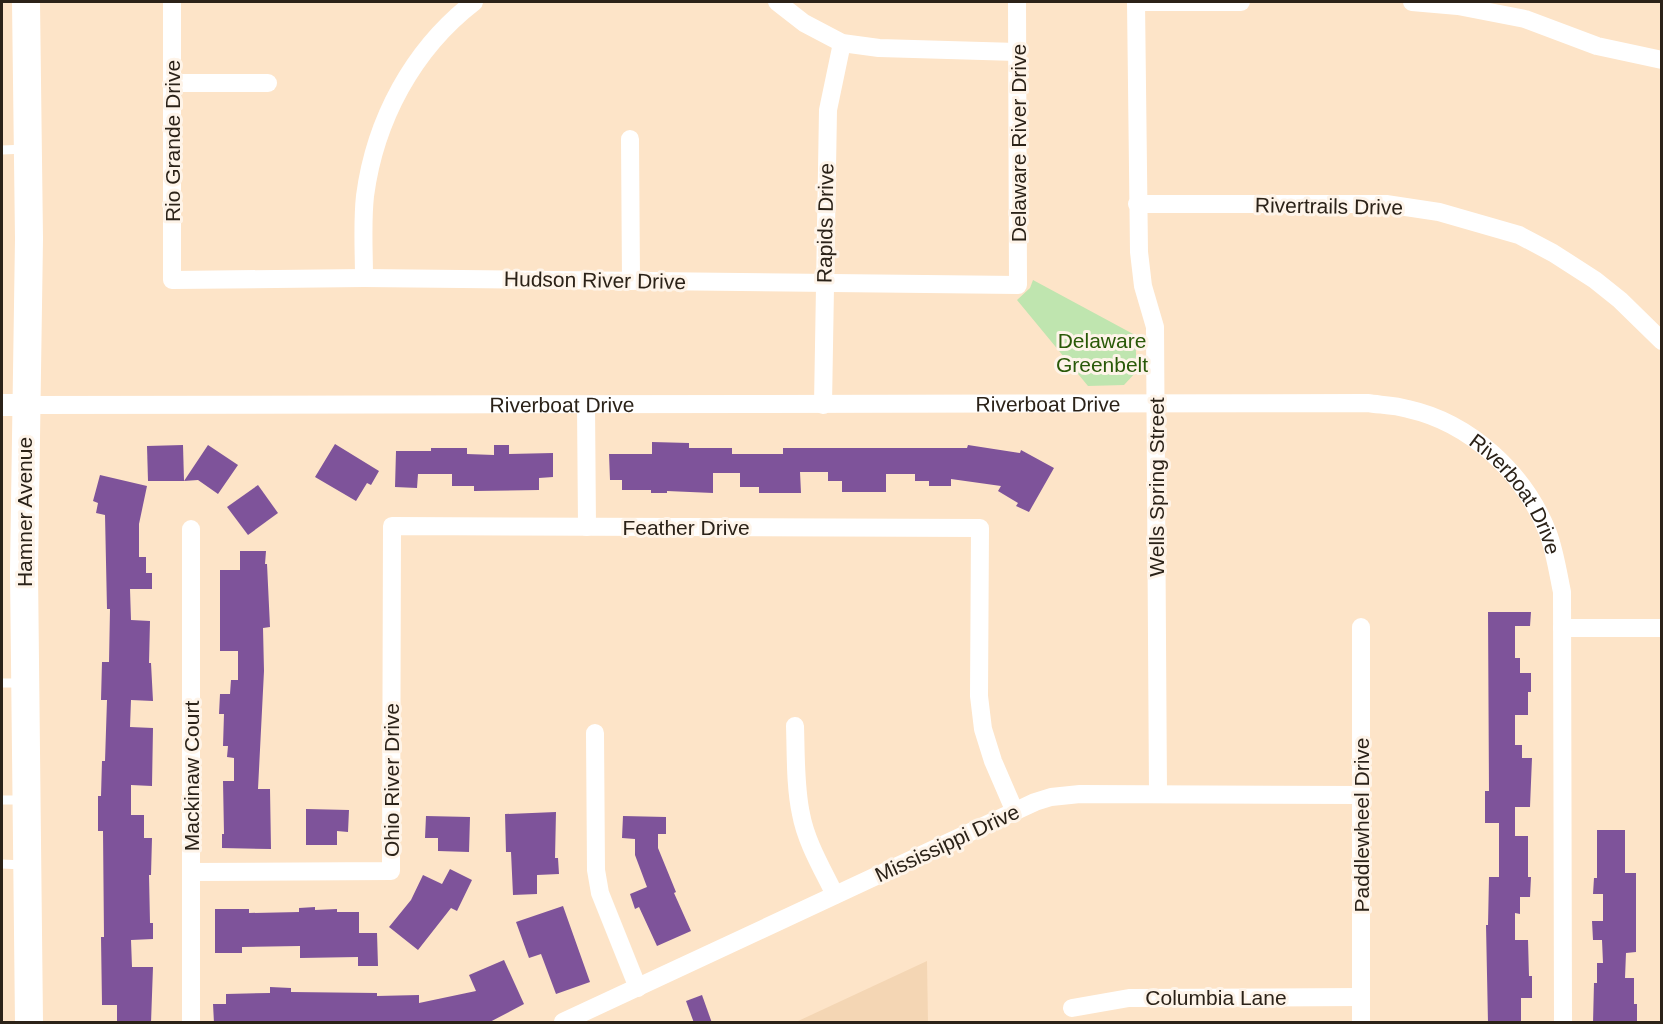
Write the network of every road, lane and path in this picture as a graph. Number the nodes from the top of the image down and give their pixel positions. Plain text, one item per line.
1 (26, 2) edge
2 (172, 2) edge
3 (472, 2) edge
4 (777, 2) edge
5 (1017, 2) edge
6 (1136, 2) edge
7 (1241, 2) edge
8 (1412, 2) edge
9 (842, 43) junction
10 (1017, 52) junction
11 (1662, 60) edge
12 (172, 83) junction
13 (268, 84) dead end
14 (630, 139) dead end
15 (15, 149) edge
16 (1137, 204) junction
17 (364, 278) junction
18 (172, 280) joint
19 (631, 281) junction
20 (824, 282) junction
21 (1018, 285) joint
22 (1660, 336) edge
23 (1130, 343) dead end
24 (1123, 345) dead end
25 (13, 405) edge
26 (586, 405) junction
27 (823, 405) junction
28 (1156, 405) junction
29 (392, 526) joint
30 (587, 526) junction
31 (191, 529) dead end
32 (1360, 627) dead end
33 (1562, 628) junction
34 (1662, 628) edge
35 (13, 683) edge
36 (795, 726) dead end
37 (595, 733) dead end
38 (1158, 794) junction
39 (1361, 795) junction
40 (14, 800) edge
41 (1015, 812) junction
42 (14, 865) edge
43 (191, 872) junction
44 (835, 896) junction
45 (638, 988) junction
46 (1361, 997) junction
47 (1072, 1008) dead end
48 (29, 1023) edge
49 (191, 1023) edge
50 (563, 1023) edge
51 (1361, 1023) edge
52 (1563, 1023) edge

1 - 15 main road, Hamner Avenue
2 - 12 street, Rio Grande Drive
3 - 17 street
4 - 9 street
5 - 10 street, Delaware River Drive
6 - 7 street
6 - 16 street, Wells Spring Street
8 - 11 street
9 - 10 street
9 - 20 street, Rapids Drive
10 - 21 street, Delaware River Drive
12 - 13 street
12 - 18 street, Rio Grande Drive
14 - 19 street
15 - 25 main road, Hamner Avenue
16 - 22 street, Rivertrails Drive
16 - 28 street, Wells Spring Street
17 - 18 street, Hudson River Drive
17 - 19 street, Hudson River Drive
19 - 20 street, Hudson River Drive
20 - 21 street, Hudson River Drive
20 - 27 street, Rapids Drive
23 - 24 path
25 - 26 street, Riverboat Drive
25 - 35 main road, Hamner Avenue
26 - 27 street, Riverboat Drive
26 - 30 street
27 - 28 street, Riverboat Drive
28 - 33 street, Riverboat Drive
28 - 38 street, Wells Spring Street
29 - 30 street, Feather Drive
29 - 43 street, Ohio River Drive
30 - 41 street, Feather Drive
31 - 43 street, Mackinaw Court
32 - 39 street, Paddlewheel Drive
33 - 34 street
33 - 52 street, Riverboat Drive
35 - 40 main road, Hamner Avenue
36 - 44 street
37 - 45 street
38 - 39 street, Mississippi Drive
38 - 41 street, Mississippi Drive
39 - 46 street, Paddlewheel Drive
40 - 42 main road, Hamner Avenue
41 - 44 street, Mississippi Drive
42 - 48 main road, Hamner Avenue
43 - 49 street, Mackinaw Court
44 - 45 street, Mississippi Drive
45 - 50 street, Mississippi Drive
46 - 47 street, Columbia Lane
46 - 51 street, Paddlewheel Drive

